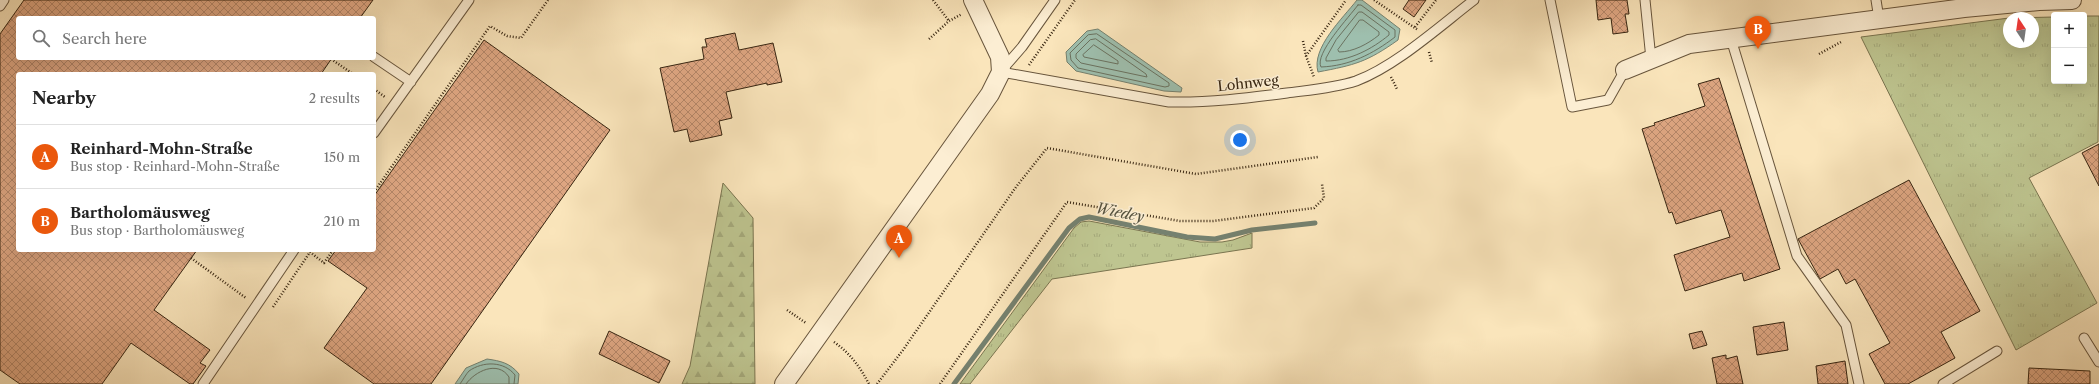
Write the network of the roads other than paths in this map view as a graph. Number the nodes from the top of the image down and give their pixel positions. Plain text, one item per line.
1 (4, 0) edge
2 (469, 0) edge
3 (1055, 0) edge
4 (1474, 0) edge
5 (1550, 0) edge
6 (1645, 0) edge
7 (1876, 0) edge
8 (2072, 0) edge
9 (975, 3) edge
10 (0, 6) edge
11 (1878, 19) junction
12 (1731, 39) junction
13 (376, 58) edge
14 (1652, 59) junction
15 (1625, 70) joint
16 (1000, 72) junction
17 (411, 82) junction
18 (376, 130) edge
19 (293, 252) edge
20 (2084, 338) dead end
21 (1997, 351) dead end
22 (2099, 362) edge
23 (202, 384) edge
24 (784, 384) edge
25 (1859, 384) edge
26 (1943, 384) edge

1 - 10 lane
2 - 17 lane
3 - 16 lane
4 - 16 lane, Lohnweg
5 - 15 lane
6 - 14 lane
7 - 11 lane
8 - 11 street
9 - 16 street
11 - 12 street
12 - 14 street
12 - 25 lane
13 - 17 lane
14 - 15 street
16 - 24 street
17 - 18 lane
19 - 23 lane
20 - 22 lane
21 - 26 lane

